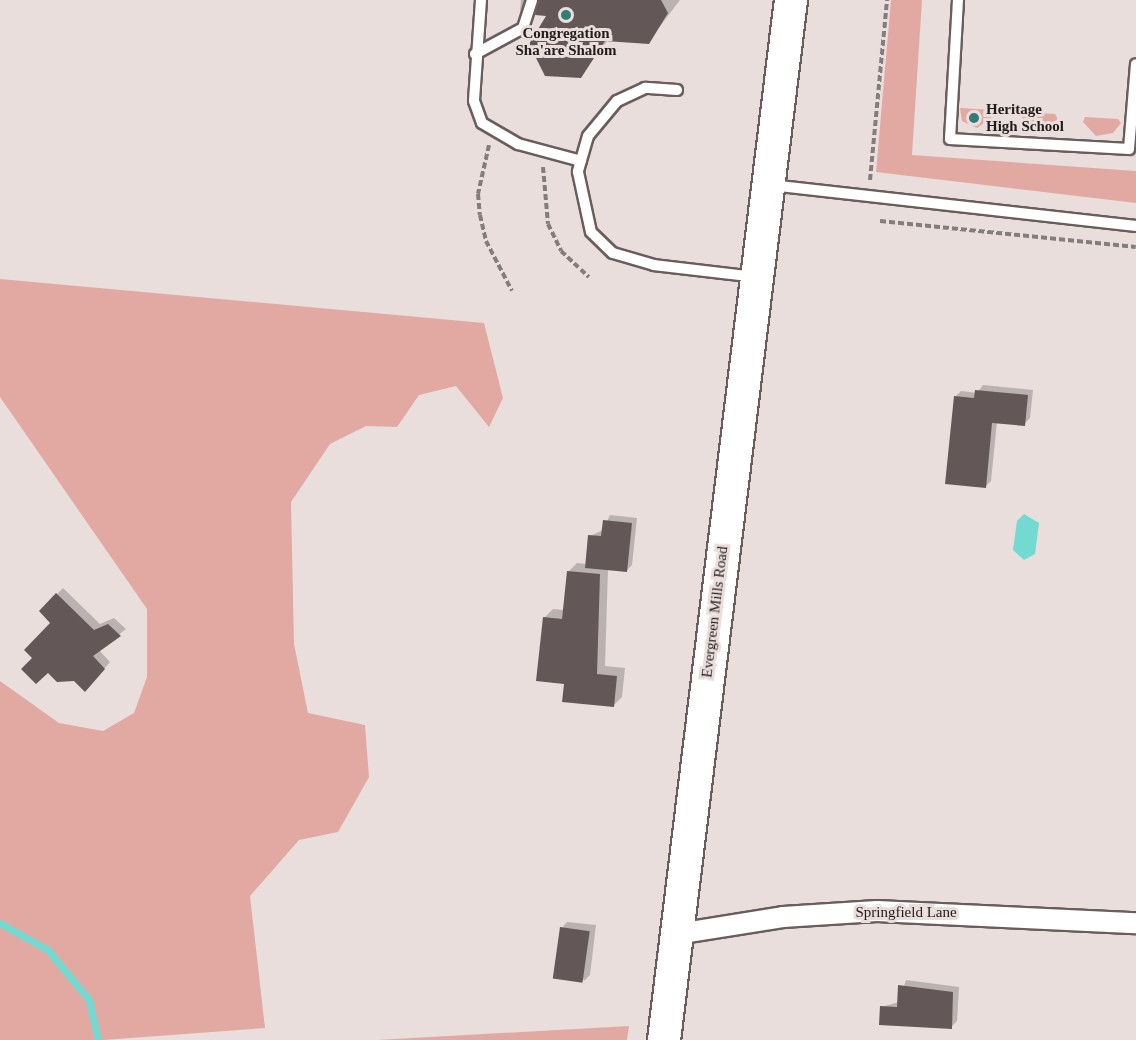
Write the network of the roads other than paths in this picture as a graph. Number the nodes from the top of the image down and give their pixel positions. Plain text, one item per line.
1 (481, 0) edge
2 (532, 0) edge
3 (791, 0) edge
4 (958, 0) edge
5 (475, 54) junction
6 (1136, 64) edge
7 (677, 90) dead end
8 (581, 160) junction
9 (771, 185) junction
10 (1136, 226) edge
11 (756, 277) junction
12 (1136, 923) edge
13 (677, 934) junction
14 (664, 1040) edge

1 - 5 lane
2 - 5 lane
3 - 9 main road, Evergreen Mills Road
4 - 6 lane
5 - 8 lane
7 - 8 lane
8 - 11 lane
9 - 10 lane
9 - 11 main road, Evergreen Mills Road
11 - 13 main road, Evergreen Mills Road
12 - 13 street, Springfield Lane
13 - 14 main road, Evergreen Mills Road

